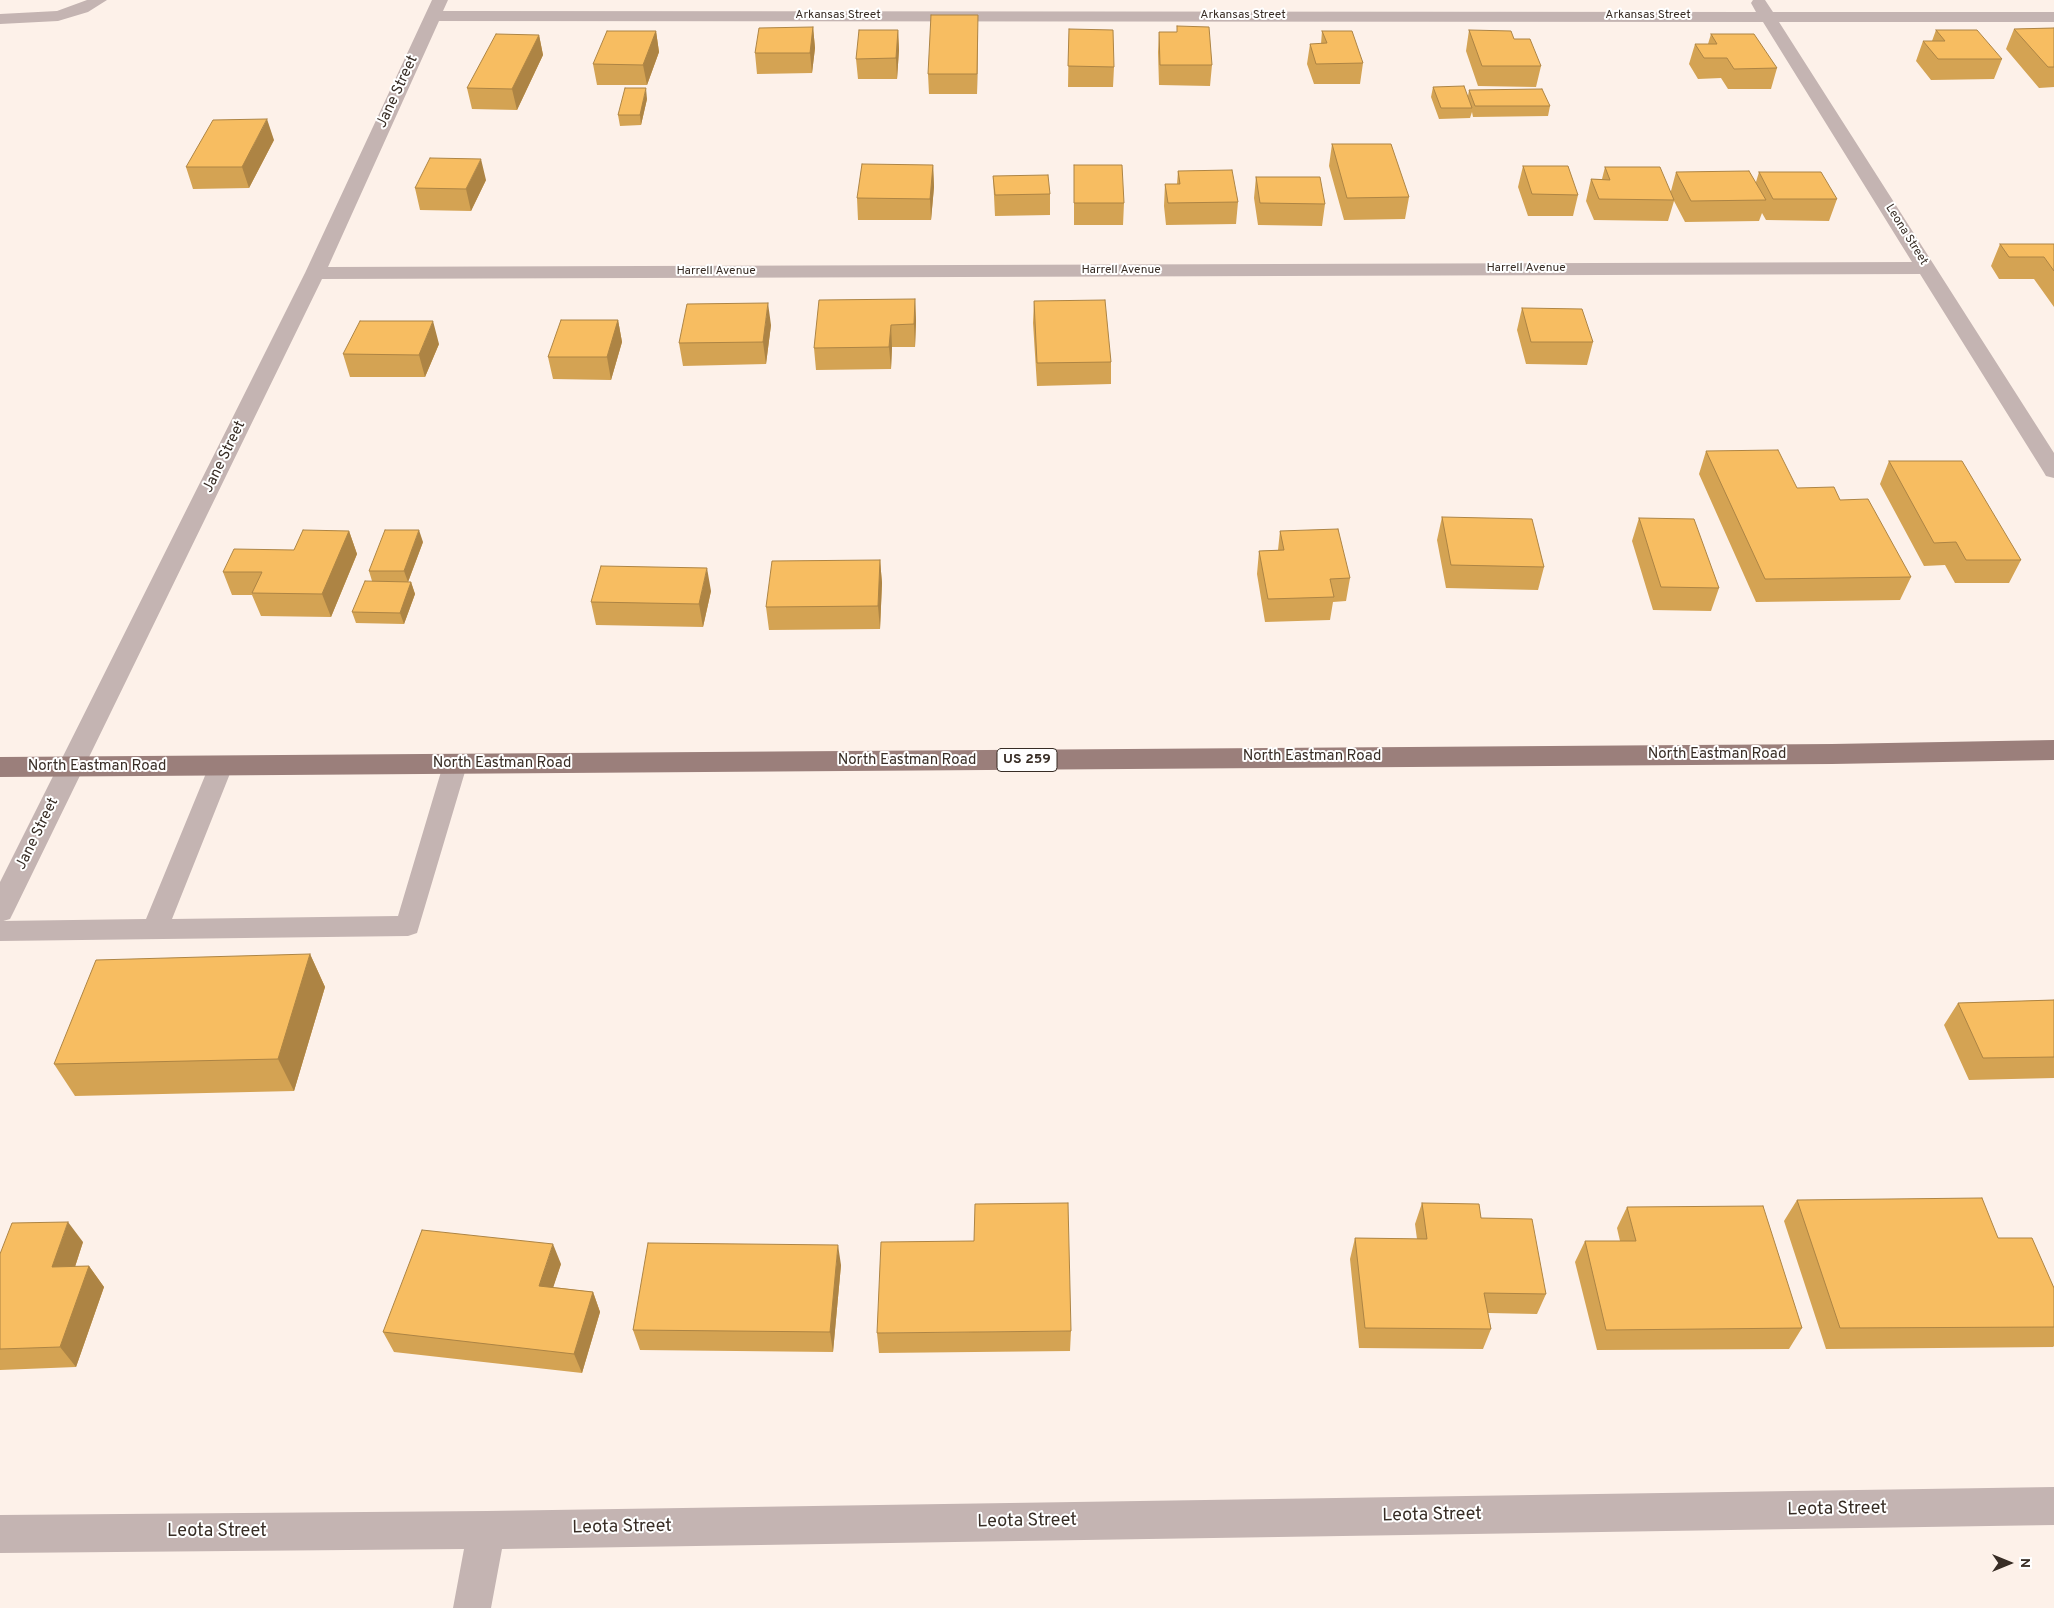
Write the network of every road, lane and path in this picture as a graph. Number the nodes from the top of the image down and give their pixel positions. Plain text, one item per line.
1 (98, 0) edge
2 (437, 8) edge
3 (1762, 8) edge
4 (2054, 17) edge
5 (0, 19) edge
6 (1926, 268) junction
7 (315, 273) junction
8 (2054, 471) edge
9 (2054, 750) edge
10 (455, 764) junction
11 (221, 766) junction
12 (0, 767) edge
13 (71, 767) junction
14 (0, 911) edge
15 (155, 929) junction
16 (0, 930) edge
17 (2054, 1506) edge
18 (487, 1530) junction
19 (0, 1534) edge
20 (472, 1608) edge

1 - 5 street
2 - 3 street, Arkansas Street
2 - 7 street, Jane Street
3 - 4 street, Arkansas Street
3 - 6 street, Leona Street
6 - 7 street, Harrell Avenue
6 - 8 street, Leona Street
7 - 13 street, Jane Street
9 - 10 main road, North Eastman Road / US 259
10 - 11 main road, North Eastman Road / US 259
10 - 15 lane
11 - 13 main road, North Eastman Road / US 259
11 - 15 lane
12 - 13 main road, North Eastman Road / US 259
13 - 14 street, Jane Street
15 - 16 lane
17 - 18 street, Leota Street
18 - 19 street, Leota Street
18 - 20 street

